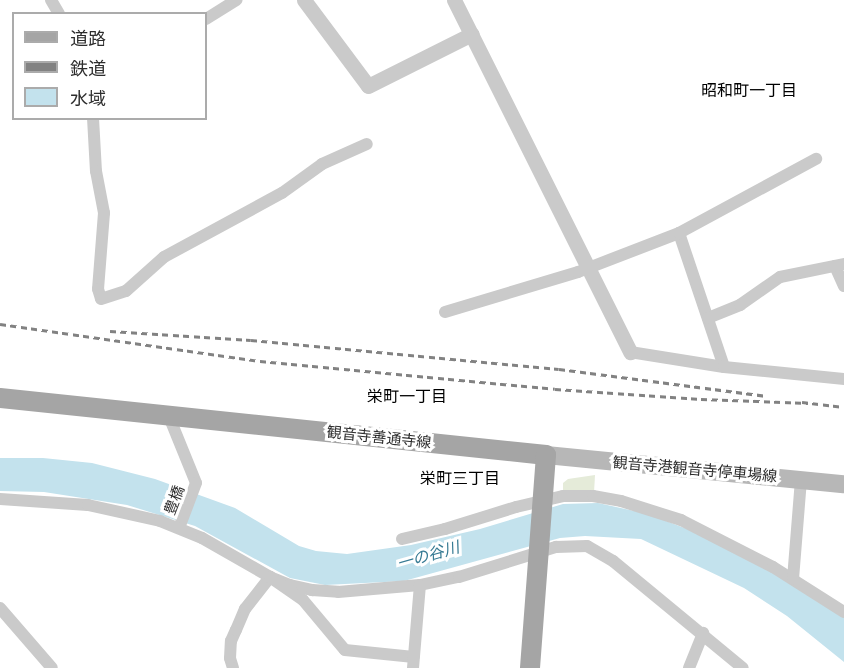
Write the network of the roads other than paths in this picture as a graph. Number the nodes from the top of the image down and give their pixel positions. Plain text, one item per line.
1 (237, 0) edge
2 (304, 0) edge
3 (454, 0) edge
4 (207, 18) edge
5 (472, 34) junction
6 (93, 120) edge
7 (367, 144) dead end
8 (816, 159) dead end
9 (679, 233) junction
10 (840, 265) edge
11 (588, 268) junction
12 (844, 286) edge
13 (445, 312) dead end
14 (708, 318) junction
15 (630, 352) joint
16 (724, 368) junction
17 (844, 379) edge
18 (0, 398) edge
19 (168, 414) junction
20 (546, 455) junction
21 (801, 480) junction
22 (844, 484) edge
23 (0, 498) edge
24 (543, 501) junction
25 (179, 528) junction
26 (402, 539) dead end
27 (540, 551) junction
28 (270, 577) junction
29 (793, 579) junction
30 (420, 585) junction
31 (0, 608) edge
32 (844, 612) edge
33 (703, 633) junction
34 (414, 663) edge
35 (228, 666) edge
36 (52, 668) edge
37 (530, 668) edge
38 (689, 668) edge
39 (743, 668) edge

1 - 4 street
2 - 5 street
3 - 5 street
5 - 11 street
6 - 7 street
8 - 9 street
9 - 11 street
9 - 14 street
10 - 12 street
10 - 14 street
11 - 13 street
11 - 15 street
14 - 16 street
15 - 16 street
16 - 17 street
18 - 19 main road, 観音寺善通寺線
19 - 20 main road, 観音寺善通寺線
19 - 25 street, 豊橋
20 - 21 main road, 観音寺港観音寺停車場線
20 - 24 main road
21 - 22 main road, 観音寺港観音寺停車場線
21 - 29 street
23 - 25 street
24 - 26 street
24 - 27 main road
24 - 29 street
25 - 28 street
27 - 30 street
27 - 33 street
27 - 37 main road
28 - 30 street
28 - 34 street
28 - 35 street
29 - 32 street
30 - 34 street
31 - 36 street
33 - 38 street
33 - 39 street

